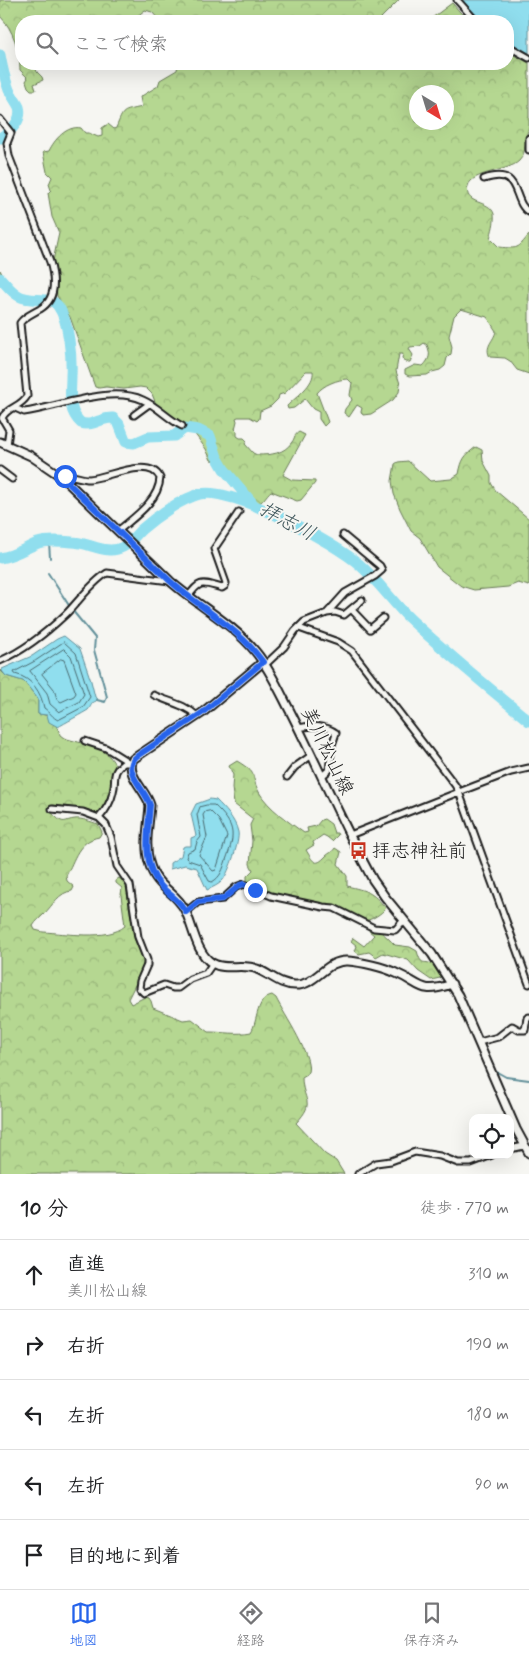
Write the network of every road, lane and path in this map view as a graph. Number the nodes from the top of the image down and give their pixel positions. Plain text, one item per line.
1 (456, 0) edge
2 (470, 15) edge
3 (514, 49) edge
4 (529, 58) edge
5 (0, 119) edge
6 (529, 138) edge
7 (529, 150) edge
8 (484, 179) dead end
9 (529, 212) edge
10 (149, 404) junction
11 (15, 408) junction
12 (134, 415) dead end
13 (182, 426) dead end
14 (2, 444) edge
15 (0, 470) edge
16 (62, 477) junction
17 (12, 479) dead end
18 (239, 512) dead end
19 (118, 531) junction
20 (343, 535) dead end
21 (170, 581) junction
22 (188, 598) junction
23 (362, 600) dead end
24 (351, 609) junction
25 (327, 613) junction
26 (382, 621) dead end
27 (299, 628) junction
28 (0, 661) edge
29 (264, 664) junction
30 (154, 695) dead end
31 (197, 716) junction
32 (298, 728) junction
33 (84, 742) dead end
34 (312, 755) junction
35 (131, 763) junction
36 (529, 768) edge
37 (322, 776) junction
38 (287, 777) dead end
39 (459, 792) junction
40 (52, 809) dead end
41 (99, 818) junction
42 (350, 836) junction
43 (186, 912) junction
44 (404, 920) junction
45 (213, 963) junction
46 (452, 984) junction
47 (529, 984) edge
48 (529, 1017) edge
49 (479, 1042) junction
50 (524, 1146) junction
51 (514, 1148) edge
52 (529, 1153) edge
53 (482, 1159) edge
54 (358, 1174) edge

1 - 2 street
3 - 4 street
5 - 11 street
6 - 7 street
8 - 9 street
10 - 11 street
10 - 12 street
10 - 13 street
11 - 14 street
14 - 16 main road, 美川松山線
15 - 17 street
16 - 19 main road, 美川松山線
16 - 19 street
18 - 22 street
19 - 21 main road, 美川松山線
20 - 25 street
21 - 22 main road, 美川松山線
21 - 28 street
22 - 29 main road, 美川松山線
23 - 24 street
24 - 25 street
24 - 26 street
25 - 27 street
27 - 29 street
27 - 39 street
29 - 31 main road
29 - 32 main road, 美川松山線
30 - 31 street
31 - 35 main road
32 - 34 main road, 美川松山線
32 - 37 street
33 - 35 street
34 - 37 main road, 美川松山線
34 - 38 street
35 - 41 street
35 - 43 main road
36 - 39 street
37 - 42 main road, 美川松山線
39 - 42 street
39 - 47 street
40 - 41 street
41 - 45 street
42 - 44 main road, 美川松山線
43 - 44 street
43 - 45 main road
44 - 46 main road, 美川松山線
45 - 46 main road
46 - 49 main road, 美川松山線
48 - 49 street
49 - 50 main road, 美川松山線
50 - 51 street
50 - 52 main road, 美川松山線
53 - 54 street

